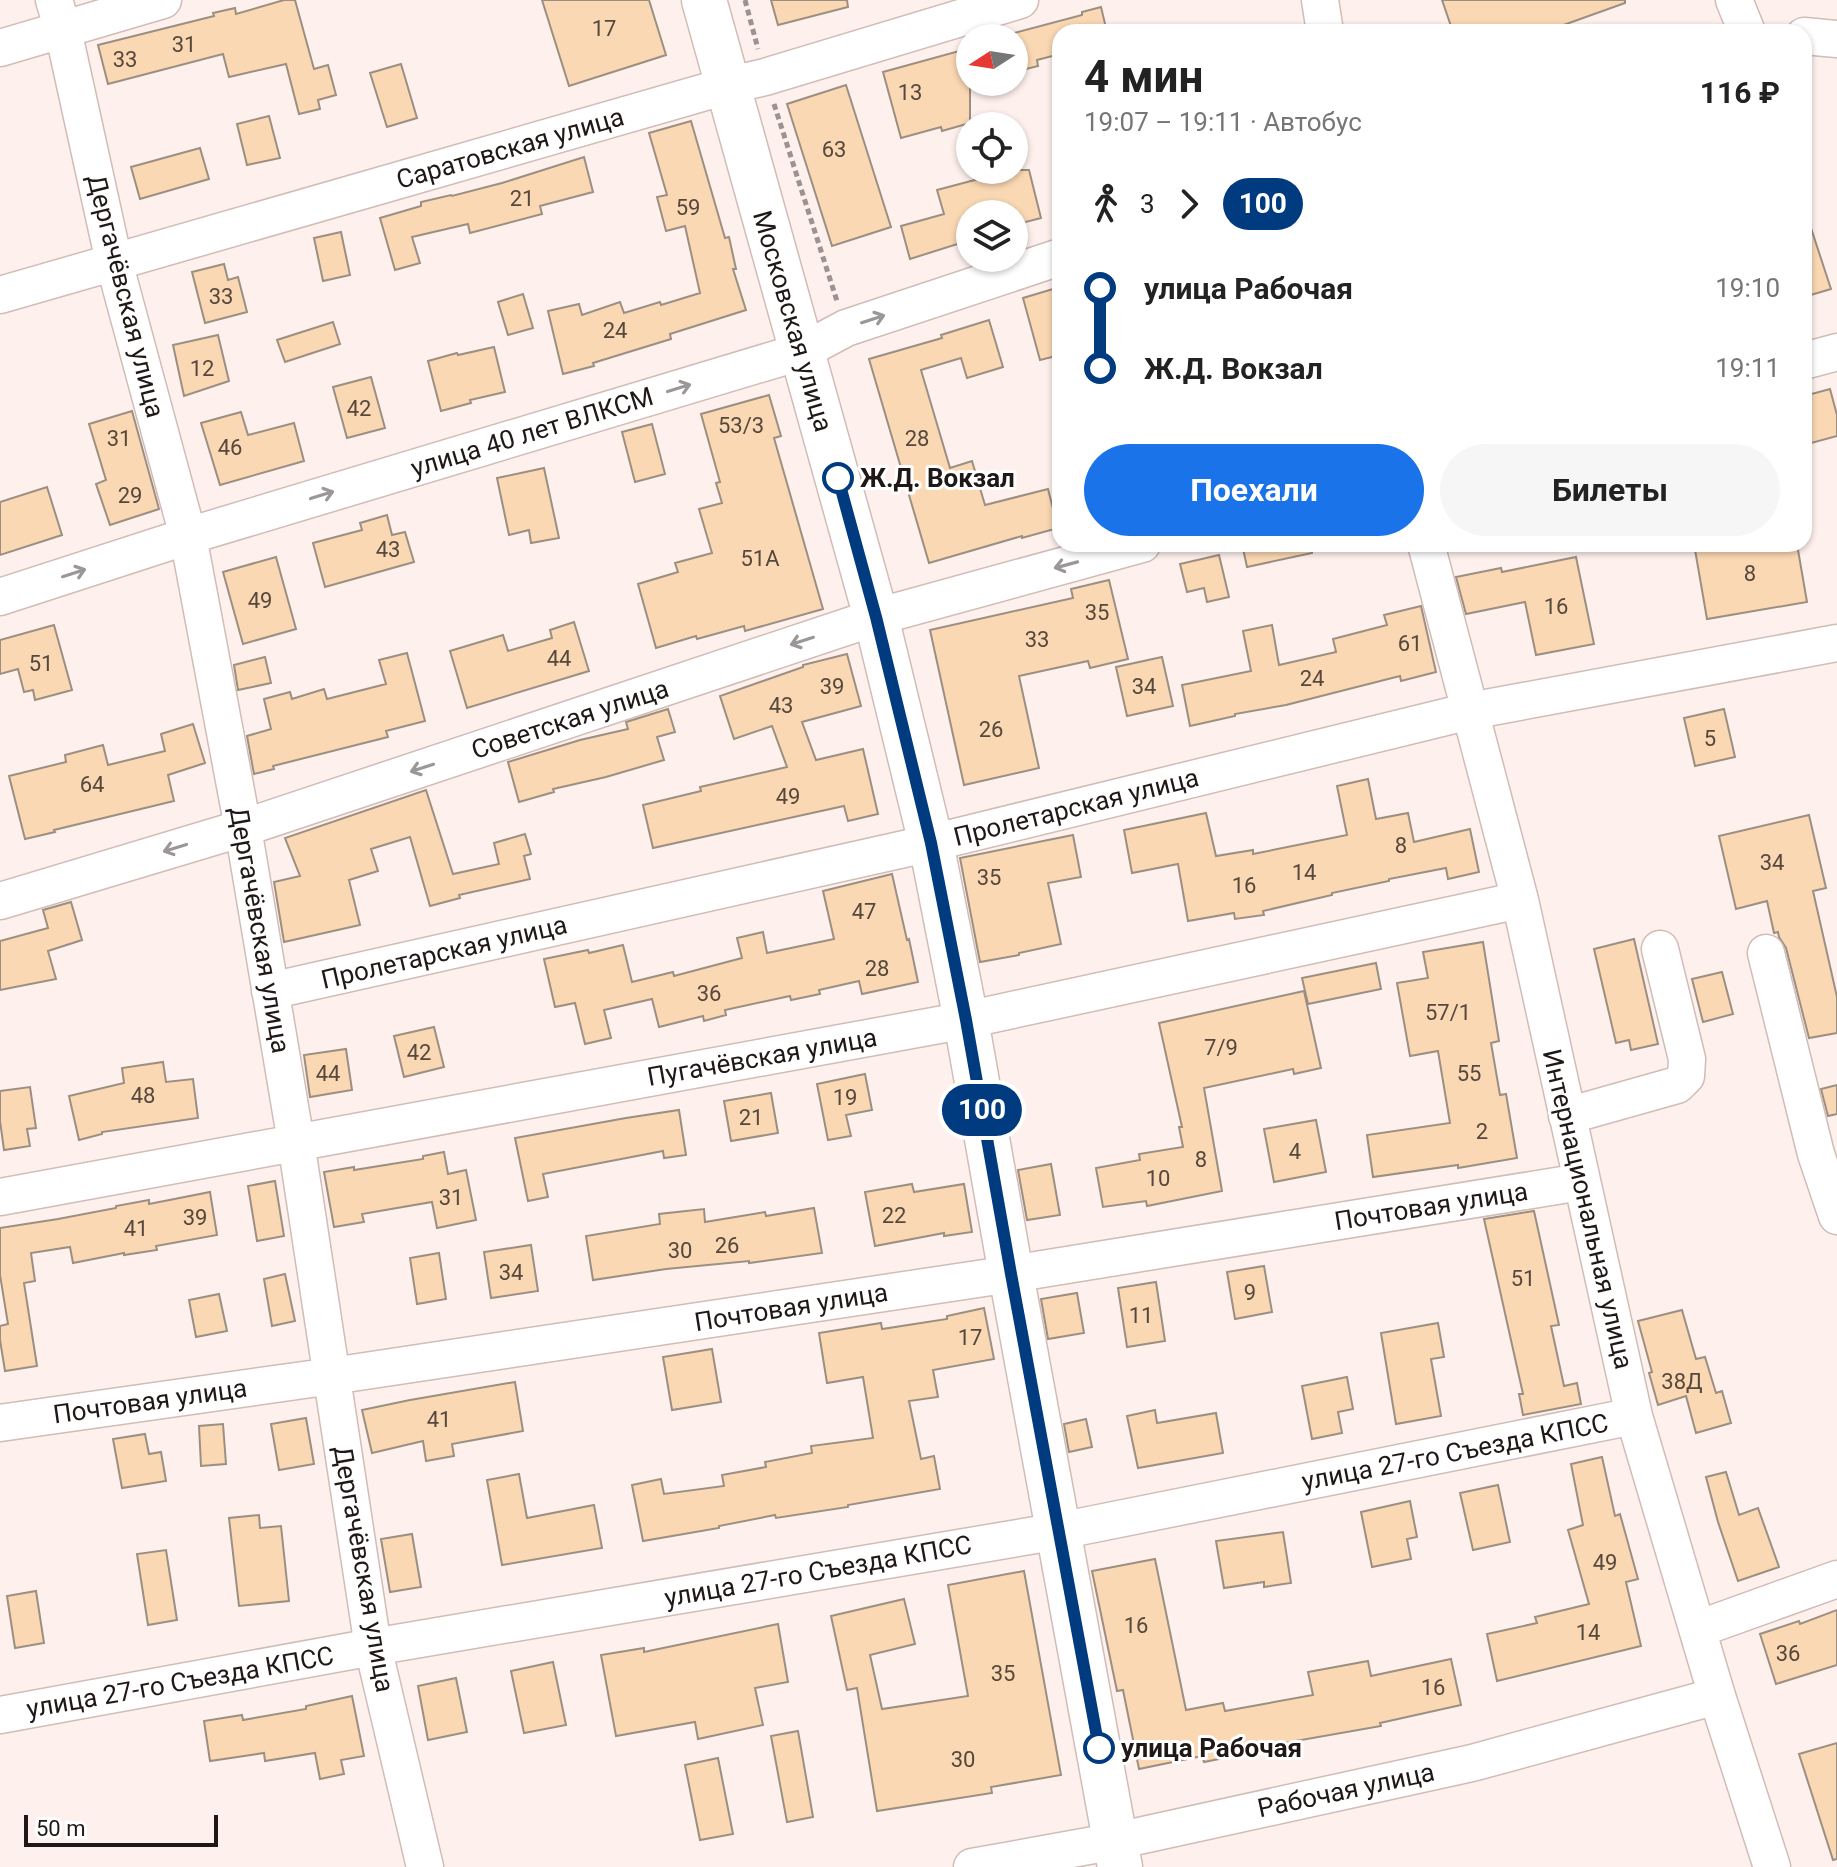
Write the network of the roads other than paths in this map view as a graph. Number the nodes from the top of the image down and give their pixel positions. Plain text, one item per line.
1 (163, 0) edge
2 (704, 0) edge
3 (1020, 0) edge
4 (1320, 0) edge
5 (1734, 0) edge
6 (59, 15) edge
7 (1324, 24) edge
8 (1744, 24) edge
9 (1812, 37) edge
10 (1837, 39) edge
11 (0, 48) edge
12 (746, 81) junction
13 (1052, 260) edge
14 (114, 262) junction
15 (0, 295) edge
16 (803, 351) junction
17 (1837, 352) edge
18 (1812, 359) edge
19 (188, 536) junction
20 (1113, 552) edge
21 (1428, 552) edge
22 (0, 597) edge
23 (876, 617) junction
24 (1837, 643) edge
25 (1470, 711) junction
26 (243, 828) junction
27 (931, 843) junction
28 (1520, 900) junction
29 (0, 901) edge
30 (1660, 949) dead end
31 (1766, 953) dead end
32 (270, 991) junction
33 (966, 1020) junction
34 (1567, 1116) junction
35 (296, 1142) junction
36 (1581, 1182) junction
37 (0, 1197) edge
38 (1837, 1216) edge
39 (1011, 1274) junction
40 (332, 1376) junction
41 (1634, 1416) junction
42 (0, 1423) edge
43 (1059, 1531) junction
44 (1837, 1579) edge
45 (1698, 1629) junction
46 (373, 1647) junction
47 (1717, 1696) junction
48 (0, 1715) edge
49 (1118, 1854) edge
50 (425, 1867) edge
51 (972, 1867) edge
52 (1772, 1867) edge

1 - 6 street
2 - 12 main road, Московская улица
3 - 12 street, Саратовская улица
4 - 7 street
5 - 8 street
6 - 11 street
6 - 14 street, Дергачёвская улица
9 - 10 street
12 - 14 street, Саратовская улица
12 - 16 main road, Московская улица
16 -> 13 street, улица 40 лет ВЛКСМ
14 - 15 street, Саратовская улица
14 - 19 street, Дергачёвская улица
19 -> 16 street, улица 40 лет ВЛКСМ
16 - 23 main road, Московская улица
17 - 18 street
22 -> 19 street, улица 40 лет ВЛКСМ
19 - 26 street, Дергачёвская улица
20 -> 23 street, Советская улица
21 - 25 street, Интернациональная улица
23 -> 26 street, Советская улица
23 - 27 main road, Московская улица
24 - 25 street, Пролетарская улица
25 - 27 street, Пролетарская улица
25 - 28 street, Интернациональная улица
26 -> 29 street, Советская улица
26 - 32 street, Дергачёвская улица
27 - 32 street, Пролетарская улица
27 - 33 main road, Московская улица
28 - 33 street, Пугачёвская улица
28 - 34 street, Интернациональная улица
30 - 34 street
31 - 38 street
32 - 35 street, Дергачёвская улица
33 - 35 street, Пугачёвская улица
33 - 39 main road, Московская улица
34 - 36 street, Интернациональная улица
35 - 37 street, Пугачёвская улица
35 - 40 street, Дергачёвская улица
36 - 39 street, Почтовая улица
36 - 41 street, Интернациональная улица
39 - 40 street, Почтовая улица
39 - 43 main road, Московская улица
40 - 42 street, Почтовая улица
40 - 46 street, Дергачёвская улица
41 - 43 street, улица 27-го Съезда КПСС
41 - 45 street, Интернациональная улица
43 - 46 street, улица 27-го Съезда КПСС
43 - 49 main road, Московская улица
44 - 45 street
45 - 47 street, Интернациональная улица
46 - 48 street, улица 27-го Съезда КПСС
46 - 50 street, Дергачёвская улица
47 - 49 street, Рабочая улица
47 - 52 street, Интернациональная улица
49 - 51 street, Рабочая улица

